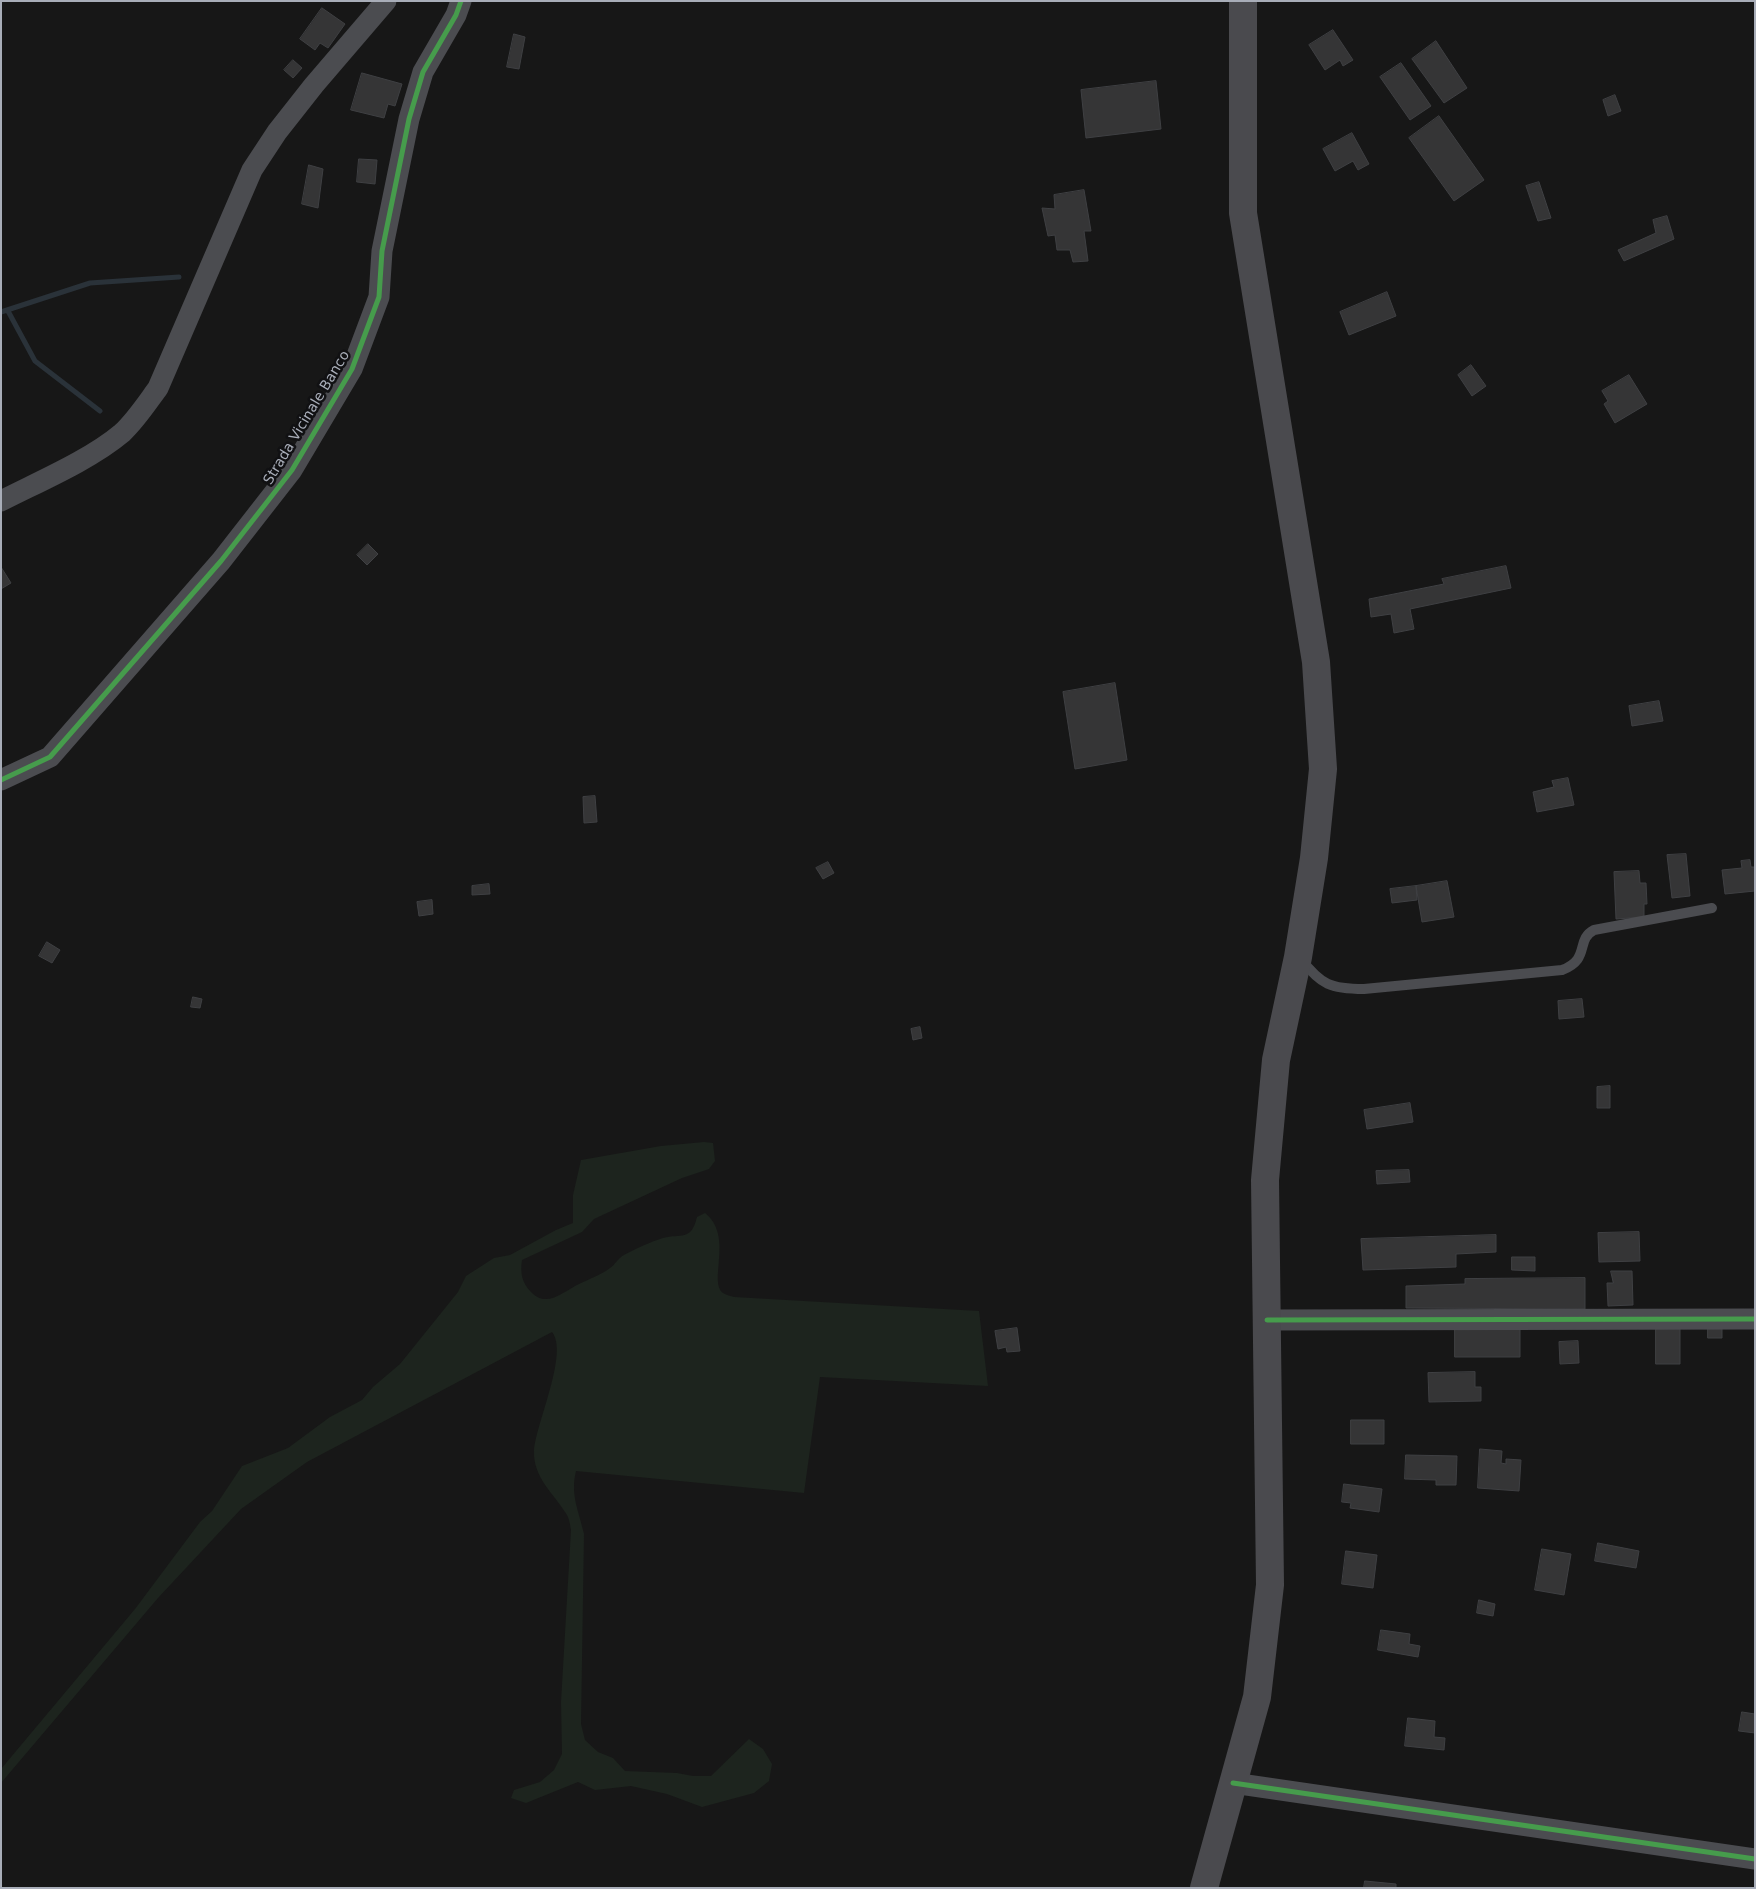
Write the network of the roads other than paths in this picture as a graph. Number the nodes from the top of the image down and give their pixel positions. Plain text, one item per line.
1 (386, 1) edge
2 (460, 1) edge
3 (1243, 1) edge
4 (1, 502) edge
5 (1, 780) edge
6 (1712, 908) dead end
7 (1298, 957) junction
8 (1755, 1319) edge
9 (1267, 1320) junction
10 (1233, 1783) junction
11 (1755, 1859) edge
12 (1204, 1888) edge

1 - 4 street
2 - 5 street, Strada Vicinale Banco
3 - 7 main road
6 - 7 lane
7 - 9 main road
8 - 9 street
9 - 10 main road
10 - 11 street
10 - 12 main road

